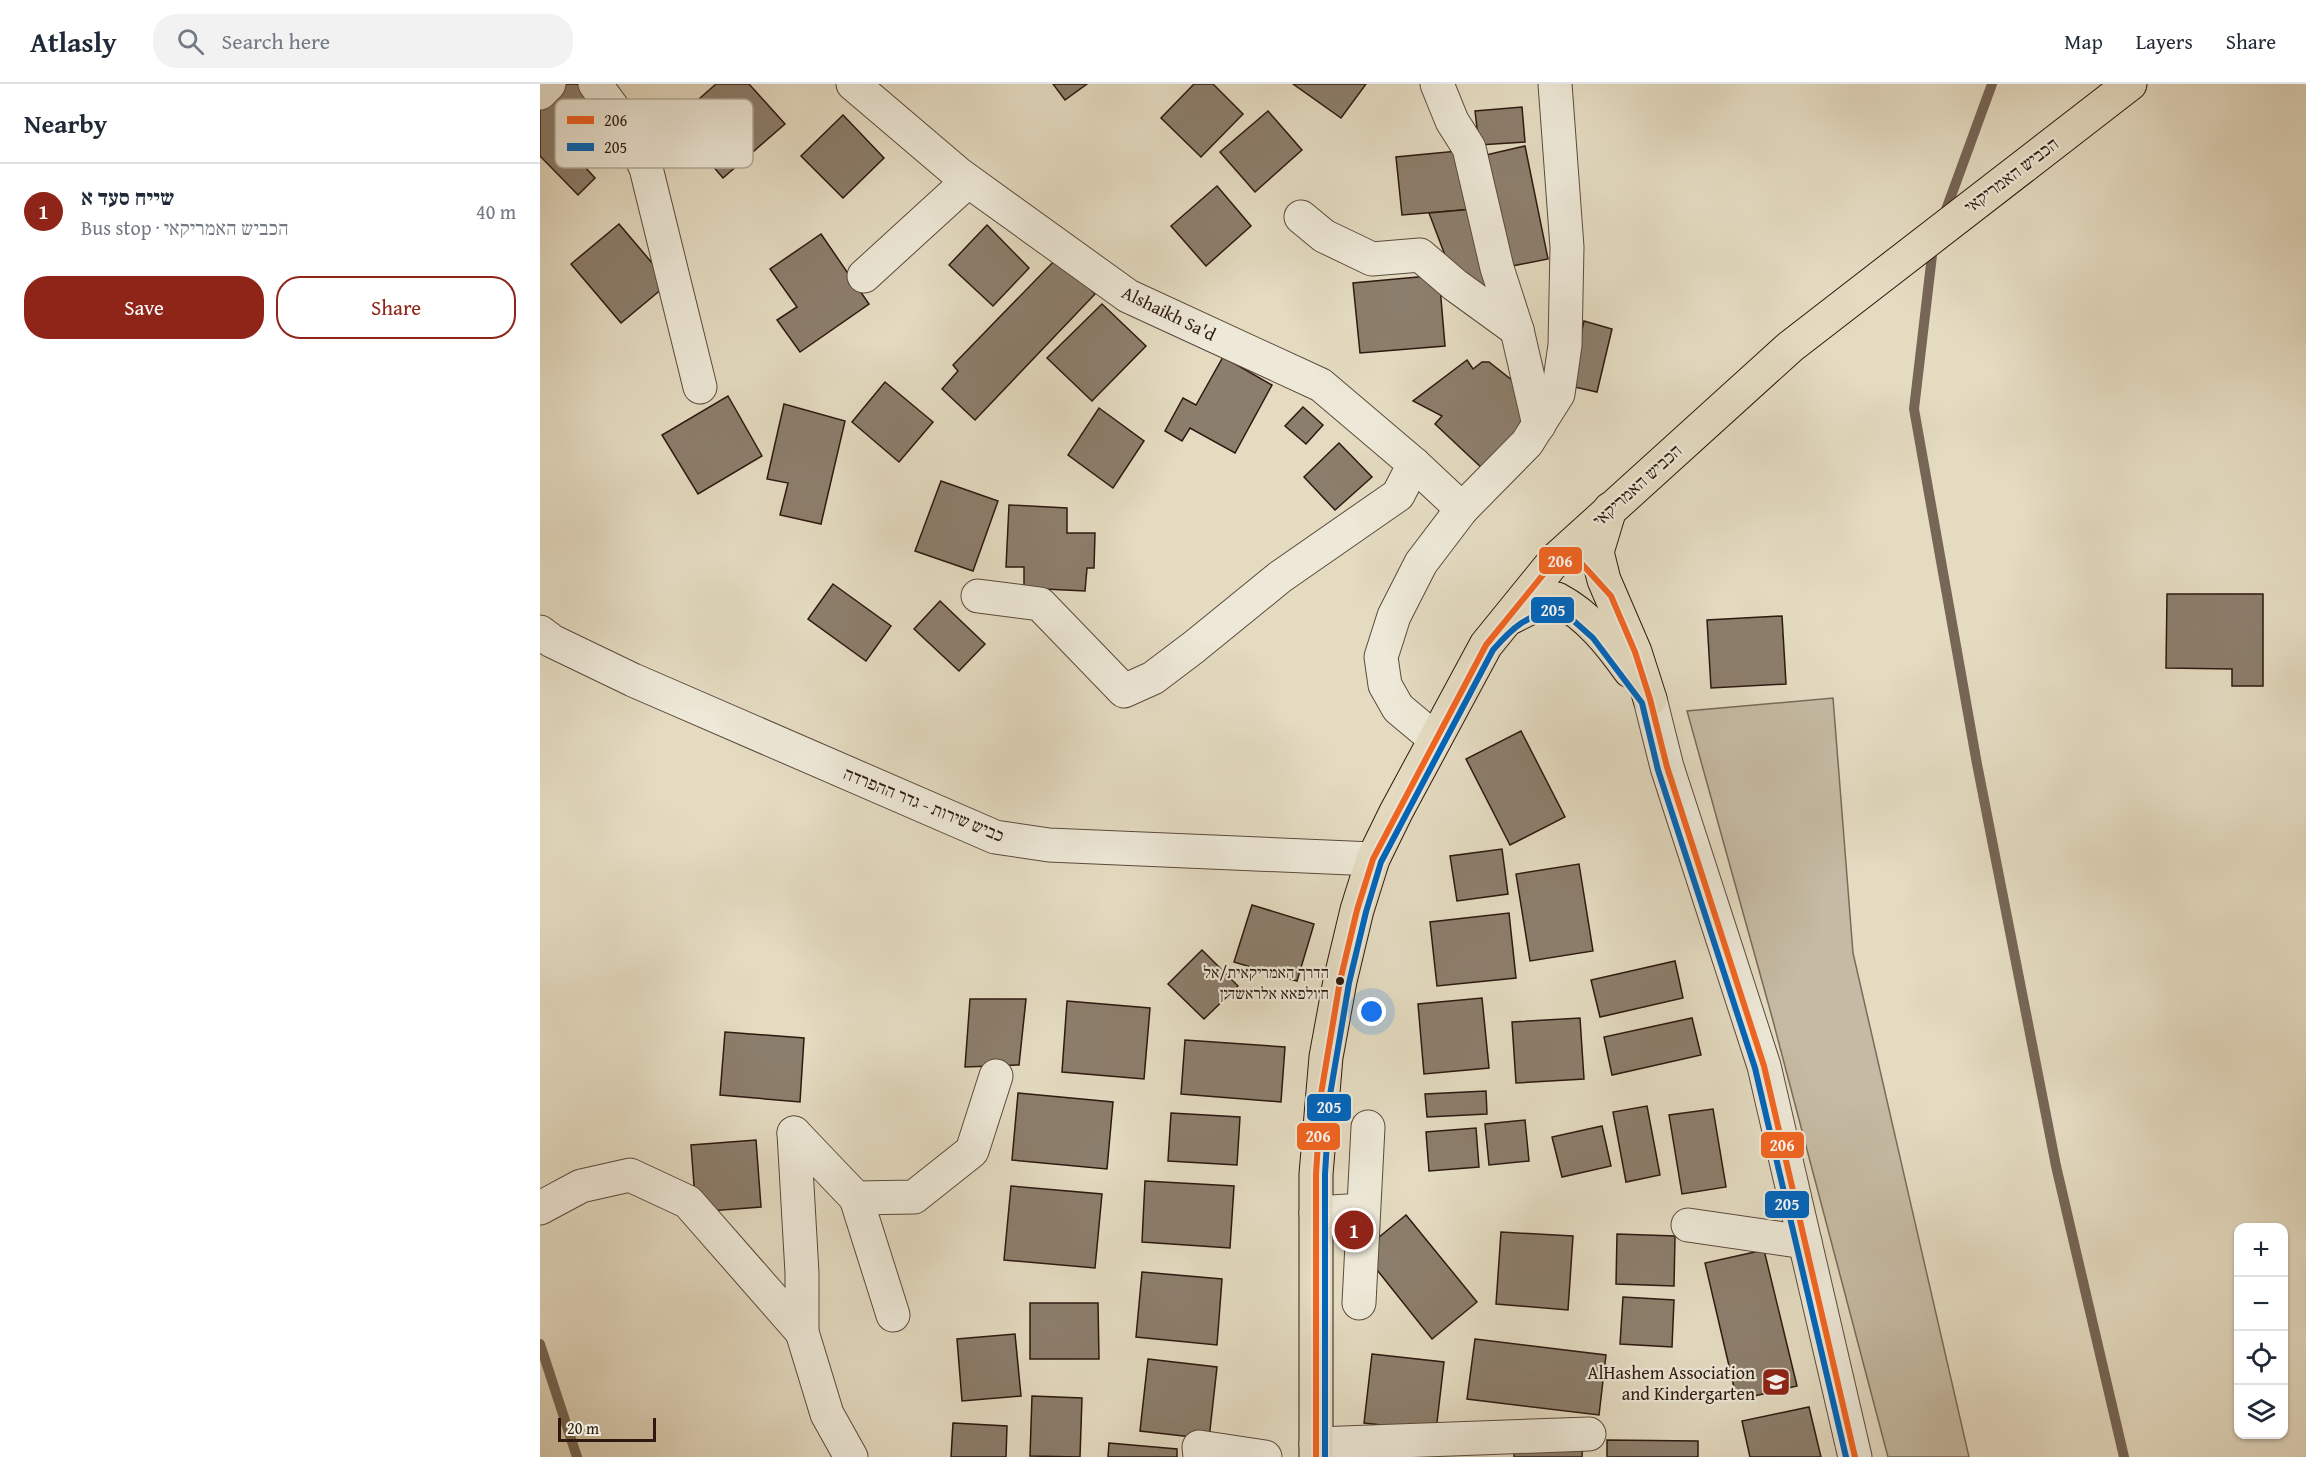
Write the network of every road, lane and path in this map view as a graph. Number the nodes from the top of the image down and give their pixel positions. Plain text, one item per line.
1 (549, 84) edge
2 (595, 84) edge
3 (853, 84) edge
4 (1437, 84) edge
5 (1555, 84) edge
6 (2130, 84) edge
7 (540, 93) edge
8 (606, 99) edge
9 (646, 168) edge
10 (968, 181) junction
11 (1301, 217) dead end
12 (864, 276) dead end
13 (1517, 330) junction
14 (700, 387) dead end
15 (1539, 425) junction
16 (1414, 464) junction
17 (1462, 509) junction
18 (1610, 509) junction
19 (1555, 560) junction
20 (978, 596) dead end
21 (1611, 596) junction
22 (1508, 619) junction
23 (540, 632) edge
24 (1650, 699) junction
25 (1435, 739) junction
26 (1373, 859) junction
27 (996, 1076) dead end
28 (1368, 1127) dead end
29 (856, 1198) junction
30 (540, 1208) edge
31 (1363, 1210) junction
32 (1316, 1213) junction
33 (1688, 1225) dead end
34 (1805, 1242) junction
35 (1359, 1303) dead end
36 (893, 1315) dead end
37 (802, 1332) junction
38 (1589, 1434) dead end
39 (1316, 1450) edge
40 (851, 1457) edge
41 (1200, 1457) edge
42 (1265, 1457) edge
43 (1855, 1457) edge

1 - 7 street
2 - 8 street
3 - 10 street, Alshaikh Sa'd
4 - 13 street
5 - 15 street
6 - 18 main road, הכביש האמריקאי
9 - 14 street
10 - 12 street
10 - 16 street, Alshaikh Sa'd
11 - 13 street
13 - 15 street
15 - 17 street
16 - 17 street, Alshaikh Sa'd
16 - 20 street
17 - 25 street
18 - 19 main road, הכביש האמריקאי
18 - 21 main road
19 - 21 main road
19 - 22 main road, הכביש האמריקאי
21 - 24 main road
22 - 24 main road
22 - 25 main road, הכביש האמריקאי
23 - 26 street, כביש שירות - גדר ההפרדה
24 - 34 street
25 - 26 main road, הכביש האמריקאי
26 - 32 main road, הכביש האמריקאי
27 - 29 street
28 - 31 street
29 - 36 street
29 - 37 street
30 - 37 street
31 - 32 street
31 - 35 street
32 - 39 main road, הכביש האמריקאי
33 - 34 street
34 - 43 street
37 - 40 street
38 - 39 street
41 - 42 street

